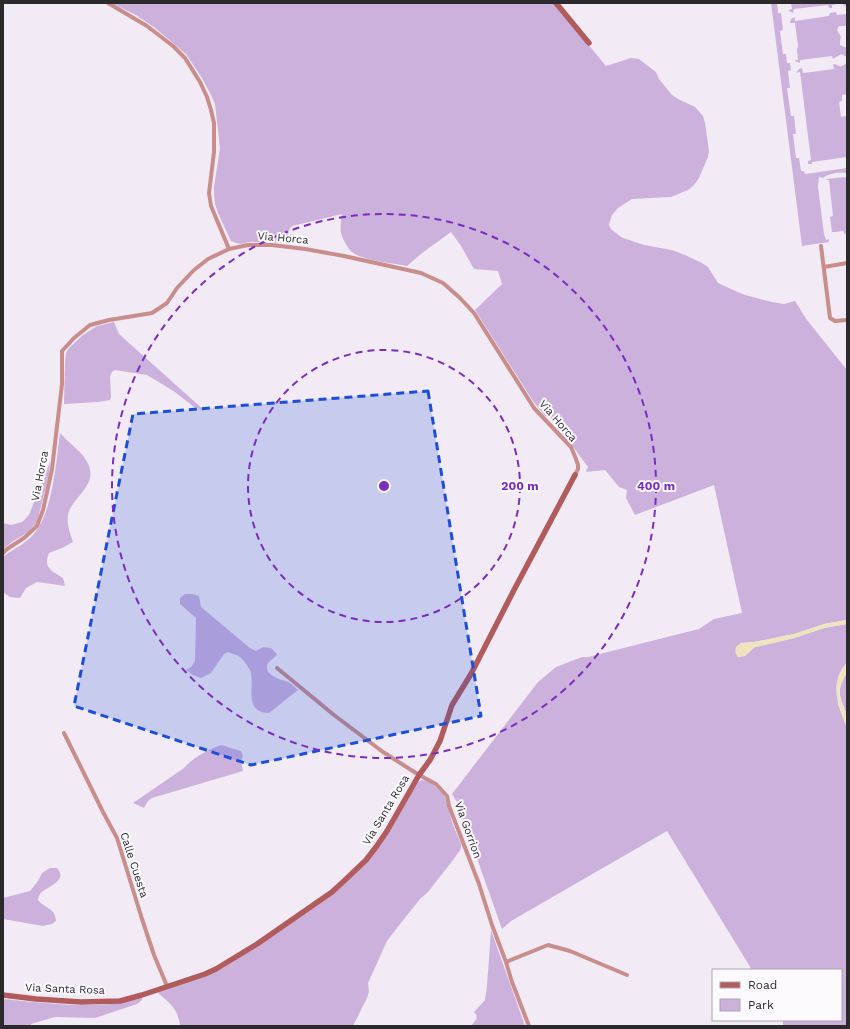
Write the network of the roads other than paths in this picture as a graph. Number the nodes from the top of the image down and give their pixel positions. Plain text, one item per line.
1 (108, 3) edge
2 (556, 3) edge
3 (589, 43) dead end
4 (821, 246) dead end
5 (229, 249) junction
6 (847, 263) edge
7 (824, 266) junction
8 (847, 320) edge
9 (575, 475) joint
10 (3, 553) edge
11 (276, 668) dead end
12 (64, 733) dead end
13 (419, 775) junction
14 (506, 962) junction
15 (627, 976) dead end
16 (167, 986) junction
17 (3, 996) edge
18 (529, 1026) edge

1 - 5 street
2 - 3 street
4 - 7 street
5 - 9 street, Via Horca
5 - 10 street, Via Horca
6 - 7 street
7 - 8 street
9 - 13 street, Via Santa Rosa
11 - 13 street, Via Gorrion
12 - 16 street, Calle Cuesta
13 - 14 street, Via Gorrion
13 - 16 street, Via Santa Rosa
14 - 15 street
14 - 18 street, Via Gorrion
16 - 17 street, Via Santa Rosa

